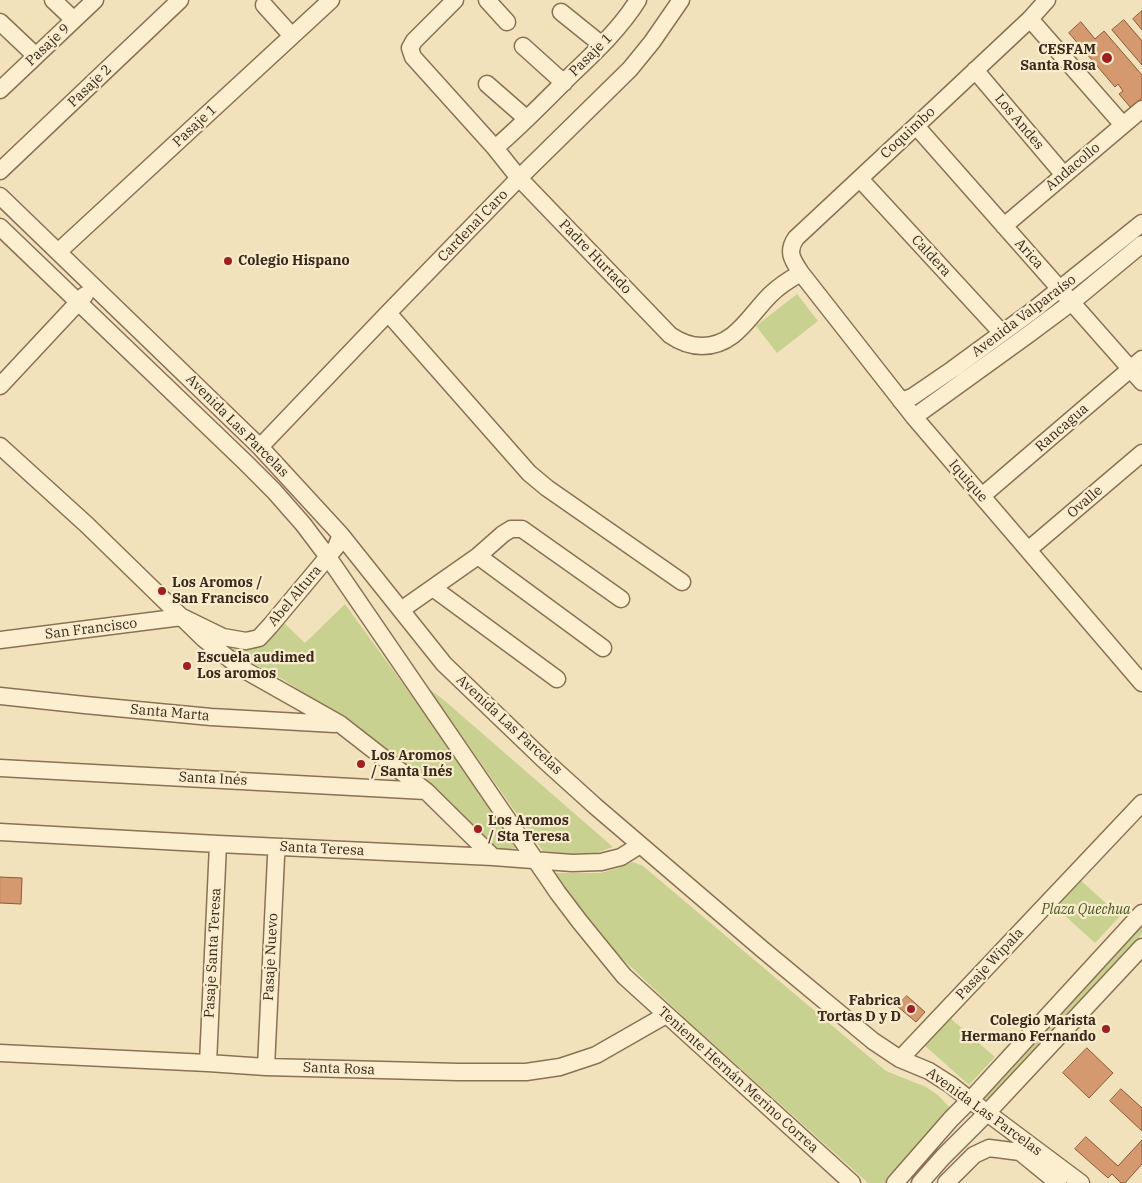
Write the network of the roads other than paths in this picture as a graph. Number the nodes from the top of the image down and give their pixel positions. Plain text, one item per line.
1 (53, 0) edge
2 (95, 0) edge
3 (180, 0) edge
4 (330, 0) edge
5 (455, 0) edge
6 (488, 0) edge
7 (681, 0) edge
8 (1047, 0) edge
9 (634, 2) edge
10 (264, 5) dead end
11 (561, 12) dead end
12 (1030, 19) junction
13 (74, 20) junction
14 (0, 22) edge
15 (508, 22) dead end
16 (292, 36) junction
17 (602, 45) junction
18 (523, 46) dead end
19 (36, 56) junction
20 (975, 70) junction
21 (564, 82) junction
22 (486, 84) dead end
23 (0, 90) edge
24 (1142, 108) edge
25 (527, 119) junction
26 (1122, 125) junction
27 (916, 126) junction
28 (495, 148) junction
29 (0, 172) edge
30 (1064, 175) junction
31 (519, 178) junction
32 (860, 179) junction
33 (0, 196) edge
34 (1142, 223) edge
35 (1004, 226) junction
36 (0, 227) edge
37 (1142, 244) edge
38 (58, 252) junction
39 (801, 273) junction
40 (93, 286) junction
41 (1061, 289) junction
42 (79, 301) junction
43 (1072, 302) junction
44 (388, 313) junction
45 (1002, 333) junction
46 (1136, 364) edge
47 (1142, 382) edge
48 (0, 386) edge
49 (901, 401) junction
50 (914, 417) junction
51 (0, 446) edge
52 (260, 447) junction
53 (1142, 453) edge
54 (982, 496) junction
55 (341, 535) junction
56 (1028, 550) junction
57 (478, 556) junction
58 (328, 557) junction
59 (682, 582) dead end
60 (433, 588) junction
61 (621, 599) dead end
62 (401, 610) junction
63 (182, 617) junction
64 (0, 640) edge
65 (603, 648) dead end
66 (557, 679) dead end
67 (1142, 684) edge
68 (0, 696) edge
69 (340, 724) junction
70 (0, 768) edge
71 (426, 791) junction
72 (1142, 803) edge
73 (0, 832) edge
74 (218, 844) junction
75 (640, 844) junction
76 (278, 846) junction
77 (493, 857) junction
78 (536, 860) junction
79 (1142, 913) edge
80 (1142, 947) edge
81 (624, 976) joint
82 (666, 1015) junction
83 (0, 1053) edge
84 (900, 1059) junction
85 (208, 1063) junction
86 (266, 1067) junction
87 (970, 1100) junction
88 (987, 1114) junction
89 (852, 1183) edge
90 (895, 1183) edge
91 (920, 1183) edge
92 (946, 1183) edge
93 (1058, 1183) edge
94 (1081, 1183) edge

1 - 13 street
2 - 13 street, Pasaje 9
3 - 29 street, Pasaje 2
4 - 16 street, Pasaje 1
5 - 28 street, Padre Hurtado
6 - 15 street
7 - 31 street, Cardenal Caro
8 - 12 street, Coquimbo
9 - 17 street, Pasaje 1
10 - 16 street
11 - 17 street
12 - 20 street, Coquimbo
12 - 26 street
13 - 19 street, Pasaje 9
14 - 19 street
16 - 38 street, Pasaje 1
17 - 21 street, Pasaje 1
18 - 21 street
19 - 23 street, Pasaje 9
20 - 27 street, Coquimbo
20 - 30 street, Los Andes
21 - 25 street, Pasaje 1
22 - 25 street
24 - 26 street, Andacollo
25 - 28 street, Pasaje 1
26 - 30 street, Andacollo
27 - 32 street, Coquimbo
27 - 35 street, Arica
28 - 31 street, Padre Hurtado
30 - 35 street, Andacollo
31 - 39 street, Padre Hurtado
31 - 44 street, Cardenal Caro
32 - 39 street, Coquimbo
32 - 45 street, Caldera
33 - 38 street, Avenida Las Parcelas
34 - 41 street, Avenida Valparaíso
35 - 41 street, Arica
36 - 42 street, Avenida Las Parcelas
37 - 43 street, Avenida Valparaíso
38 - 40 street, Avenida Las Parcelas
39 - 49 street, Iquique
40 - 42 street
40 - 52 street, Avenida Las Parcelas
41 - 43 street, Arica
41 - 45 street, Avenida Valparaíso
42 - 48 street
42 - 58 street, Avenida Las Parcelas
43 - 46 street, Arica
43 - 50 street, Avenida Valparaíso
44 - 52 street, Cardenal Caro
44 - 59 street
45 - 49 street, Avenida Valparaíso
46 - 47 street, Arica
46 - 54 street, Rancagua
49 - 50 street, Iquique
50 - 54 street, Iquique
51 - 63 street
52 - 55 street, Avenida Las Parcelas
53 - 56 street, Ovalle
54 - 56 street, Iquique
55 - 58 street, Abel Altura
55 - 62 street, Avenida Las Parcelas
56 - 67 street, Iquique
57 - 60 street
57 - 61 street
57 - 65 street
58 - 63 street, Abel Altura
58 - 78 street, Avenida Las Parcelas
60 - 62 street
60 - 66 street
62 - 75 street, Avenida Las Parcelas
63 - 64 street, San Francisco
63 - 69 street
68 - 69 street, Santa Marta
69 - 71 street
70 - 71 street, Santa Inés
71 - 77 street
72 - 84 street, Pasaje Wipala
73 - 74 street, Santa Teresa
74 - 76 street, Santa Teresa
74 - 85 street, Pasaje Santa Teresa
75 - 78 street, Santa Teresa
75 - 84 street, Avenida Las Parcelas
76 - 77 street, Santa Teresa
76 - 86 street, Pasaje Nuevo
77 - 78 street, Santa Teresa
78 - 81 street, Avenida Las Parcelas
79 - 87 street
80 - 88 street
81 - 82 street, Teniente Hernán Merino Correa
82 - 86 street, Santa Rosa
82 - 89 street, Teniente Hernán Merino Correa
83 - 85 street, Santa Rosa
84 - 87 street, Avenida Las Parcelas
85 - 86 street, Santa Rosa
87 - 88 street, Avenida Las Parcelas
87 - 90 street
88 - 91 street
88 - 94 street, Avenida Las Parcelas
92 - 93 street, Avenida Las Parcelas

